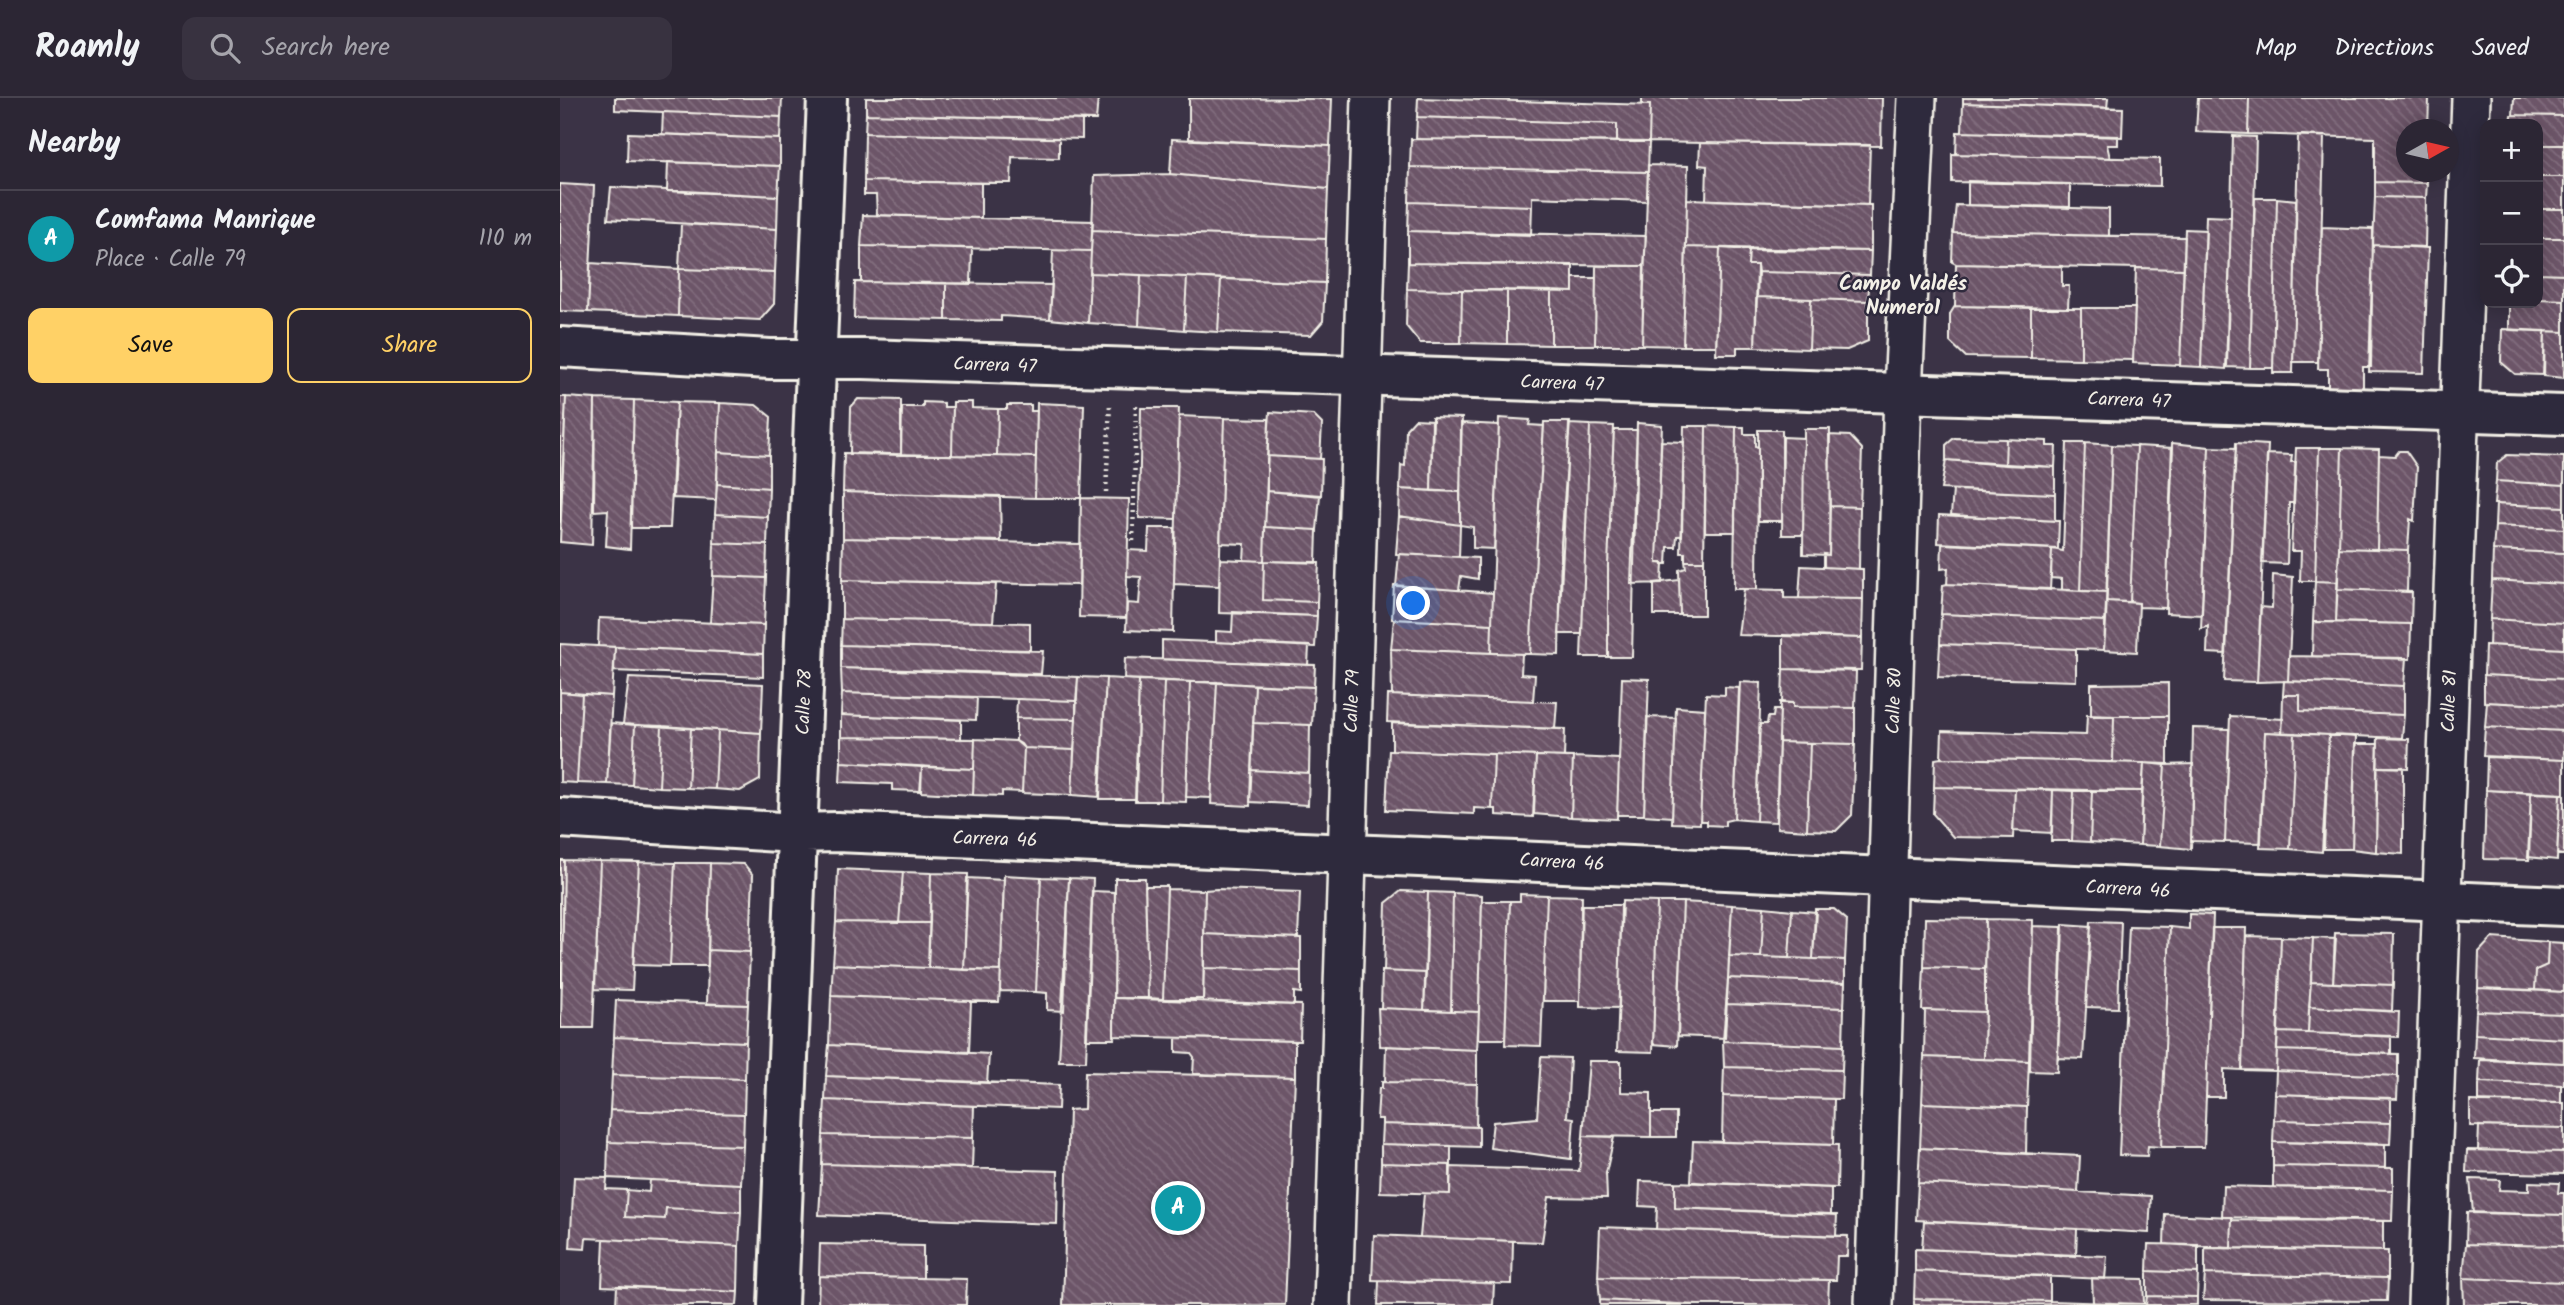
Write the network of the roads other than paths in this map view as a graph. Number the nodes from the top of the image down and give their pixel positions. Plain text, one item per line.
1 (827, 98) edge
2 (1371, 98) edge
3 (1917, 98) edge
4 (2470, 98) edge
5 (560, 347) edge
6 (814, 358) junction
7 (1363, 377) junction
8 (1903, 392) junction
9 (2460, 411) junction
10 (2564, 415) edge
11 (560, 818) edge
12 (795, 833) junction
13 (1345, 852) junction
14 (1889, 877) junction
15 (2440, 902) junction
16 (2564, 905) edge
17 (778, 1305) edge
18 (1333, 1305) edge
19 (1874, 1305) edge
20 (2427, 1305) edge

1 - 6 street, Calle 78
2 - 7 street, Calle 79
3 - 8 street, Calle 80
4 - 9 street, Calle 81
5 - 6 street, Carrera 47
6 - 7 street, Carrera 47
6 - 12 street, Calle 78
7 - 8 street, Carrera 47
7 - 13 street, Calle 79
8 - 9 street, Carrera 47
8 - 14 street, Calle 80
9 - 10 street, Carrera 47
9 - 15 street, Calle 81
11 - 12 street, Carrera 46
12 - 13 street, Carrera 46
12 - 17 street, Calle 78
13 - 14 street, Carrera 46
13 - 18 street, Calle 79
14 - 15 street, Carrera 46
14 - 19 street, Calle 80
15 - 16 street, Carrera 46
15 - 20 street, Calle 81

